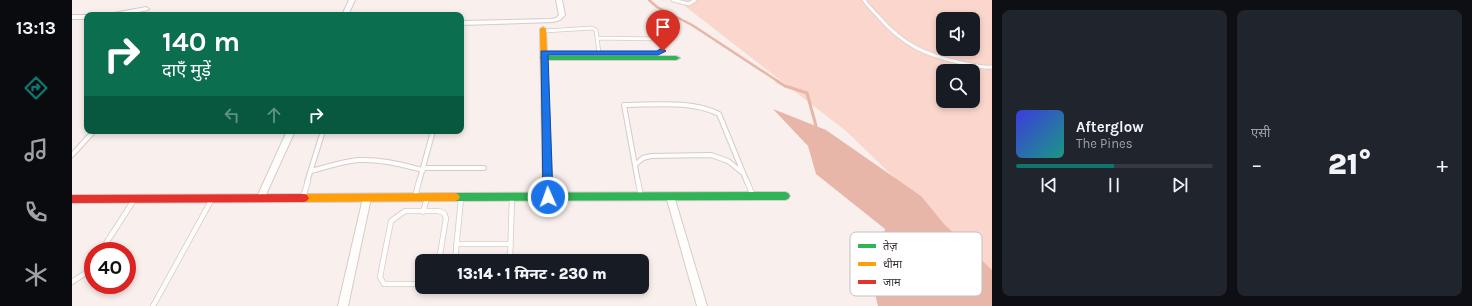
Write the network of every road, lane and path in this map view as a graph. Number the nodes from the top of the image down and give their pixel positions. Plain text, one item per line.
1 (352, 0) edge
2 (559, 0) edge
3 (673, 0) edge
4 (696, 0) edge
5 (864, 0) edge
6 (146, 9) dead end
7 (130, 12) edge
8 (346, 12) edge
9 (72, 17) edge
10 (84, 17) edge
11 (464, 24) edge
12 (543, 30) joint
13 (597, 38) junction
14 (599, 53) junction
15 (544, 55) junction
16 (676, 58) dead end
17 (992, 67) edge
18 (91, 134) edge
19 (290, 134) edge
20 (323, 134) edge
21 (433, 134) edge
22 (72, 155) edge
23 (636, 164) junction
24 (484, 168) dead end
25 (423, 169) junction
26 (311, 171) junction
27 (744, 174) junction
28 (642, 196) junction
29 (670, 196) junction
30 (753, 196) junction
31 (785, 196) dead end
32 (415, 197) junction
33 (427, 197) junction
34 (462, 197) junction
35 (512, 197) junction
36 (548, 197) junction
37 (367, 198) junction
38 (72, 199) edge
39 (134, 199) junction
40 (212, 199) junction
41 (260, 199) junction
42 (302, 199) junction
43 (423, 212) junction
44 (107, 242) edge
45 (456, 244) junction
46 (510, 244) junction
47 (440, 254) edge
48 (455, 254) edge
49 (510, 254) edge
50 (84, 274) edge
51 (72, 282) edge
52 (415, 284) edge
53 (153, 306) edge
54 (343, 306) edge
55 (702, 306) edge

1 - 8 street
2 - 11 street
3 - 4 lane
5 - 17 lane
6 - 7 street
9 - 10 street
12 - 13 lane
12 - 15 street
13 - 14 lane
13 - 14 lane
14 - 15 lane
15 - 16 street
15 - 36 street
18 - 22 lane
19 - 41 street
20 - 26 lane
21 - 25 lane
23 - 27 lane
23 - 27 lane
23 - 28 lane
24 - 25 lane
25 - 26 lane
25 - 32 lane
26 - 42 lane
27 - 30 lane
28 - 29 street
28 - 36 street
29 - 30 street
29 - 55 street
30 - 31 street
32 - 33 street
32 - 37 street
33 - 34 street
33 - 43 lane
34 - 35 street
34 - 45 lane
35 - 36 street
35 - 46 lane
37 - 42 street
37 - 54 street
38 - 39 street
39 - 40 street
39 - 44 lane
40 - 41 street
40 - 53 lane
41 - 42 street
43 - 47 lane
43 - 52 lane
45 - 46 lane
45 - 48 lane
46 - 49 lane
50 - 51 lane

